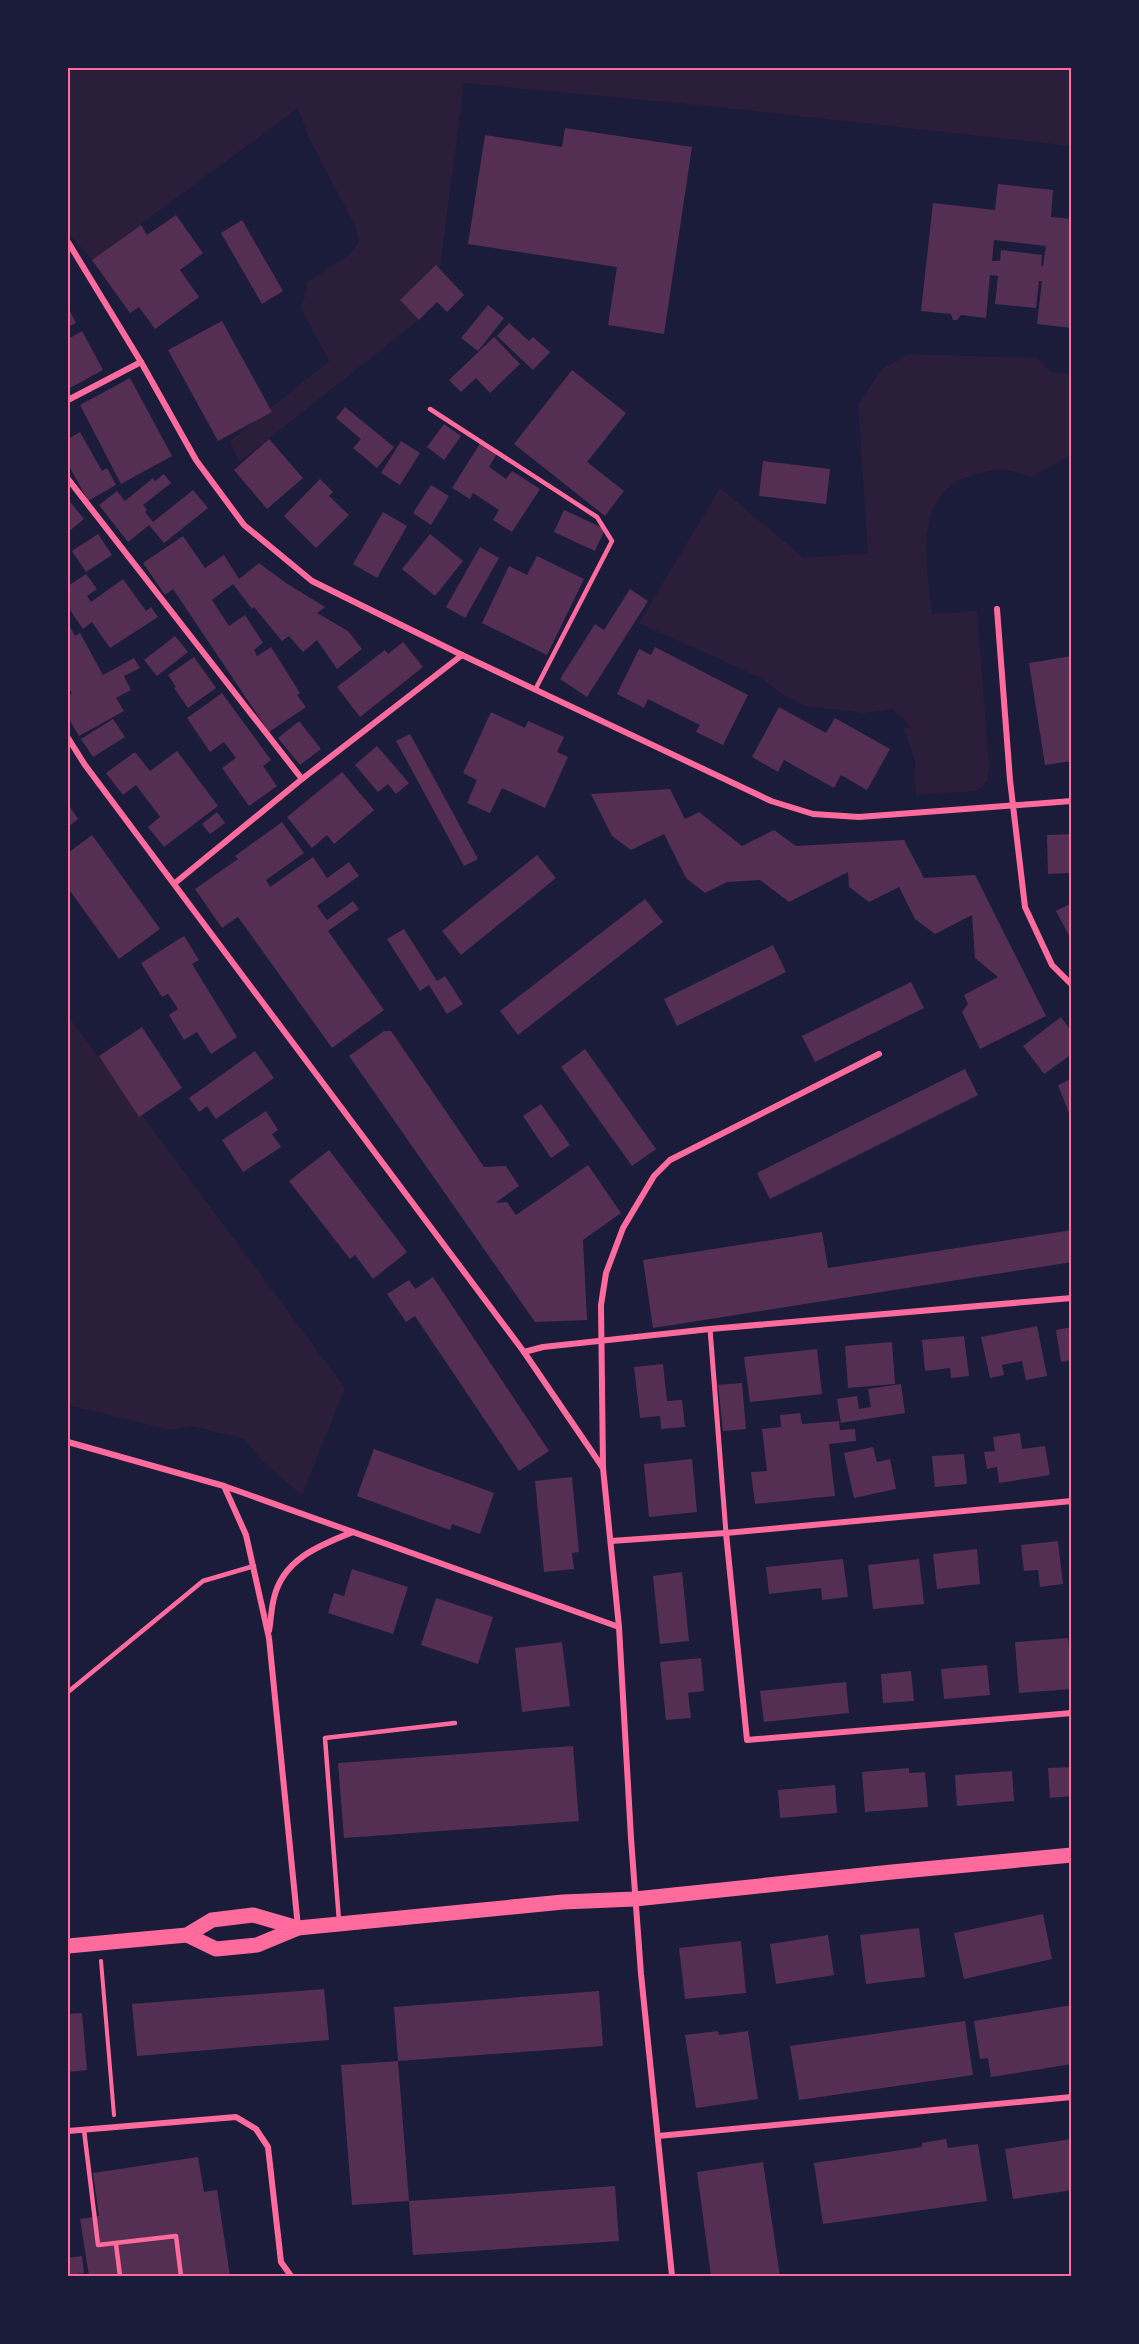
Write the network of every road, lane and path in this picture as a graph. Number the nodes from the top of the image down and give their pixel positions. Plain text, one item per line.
1 (68, 242) edge
2 (141, 362) junction
3 (68, 400) edge
4 (430, 409) dead end
5 (68, 479) edge
6 (997, 609) dead end
7 (462, 655) junction
8 (536, 690) junction
9 (68, 738) edge
10 (302, 779) junction
11 (1071, 801) edge
12 (1013, 806) junction
13 (174, 883) junction
14 (1071, 985) edge
15 (879, 1054) dead end
16 (1071, 1298) edge
17 (710, 1329) junction
18 (602, 1340) junction
19 (524, 1352) junction
20 (68, 1442) edge
21 (603, 1468) junction
22 (224, 1485) junction
23 (1071, 1501) edge
24 (353, 1532) junction
25 (726, 1533) junction
26 (611, 1541) junction
27 (254, 1566) junction
28 (619, 1627) junction
29 (268, 1638) junction
30 (68, 1692) edge
31 (1071, 1713) edge
32 (454, 1723) dead end
33 (1071, 1855) edge
34 (635, 1899) junction
35 (339, 1924) junction
36 (298, 1928) junction
37 (187, 1935) junction
38 (99, 1943) junction
39 (68, 1946) edge
40 (1071, 2097) edge
41 (115, 2127) junction
42 (84, 2130) junction
43 (68, 2131) edge
44 (658, 2136) junction
45 (116, 2244) junction
46 (120, 2277) edge
47 (181, 2277) edge
48 (291, 2277) edge
49 (672, 2277) edge

1 - 2 street
2 - 3 street
2 - 7 street
4 - 8 lane
5 - 10 street
6 - 12 street
7 - 8 street
7 - 10 street
8 - 12 street
9 - 13 street
10 - 13 street
11 - 12 street
12 - 14 street
13 - 19 street
15 - 18 street
16 - 17 street
17 - 18 street
17 - 25 street
18 - 19 street
18 - 21 street
19 - 21 street
20 - 22 street
21 - 26 street
22 - 24 street
22 - 27 street
23 - 25 street
24 - 28 street
24 - 29 street
25 - 26 street
25 - 31 street
26 - 28 street
27 - 29 street
27 - 30 lane
28 - 34 street
29 - 36 street
32 - 35 lane
33 - 34 main road
34 - 35 main road
34 - 44 street
35 - 36 main road
36 - 37 main road
36 - 37 main road
37 - 38 main road
38 - 39 main road
38 - 41 path
40 - 44 street
41 - 42 street
41 - 48 street
42 - 43 street
42 - 45 lane
44 - 49 street
45 - 46 lane
45 - 47 lane

